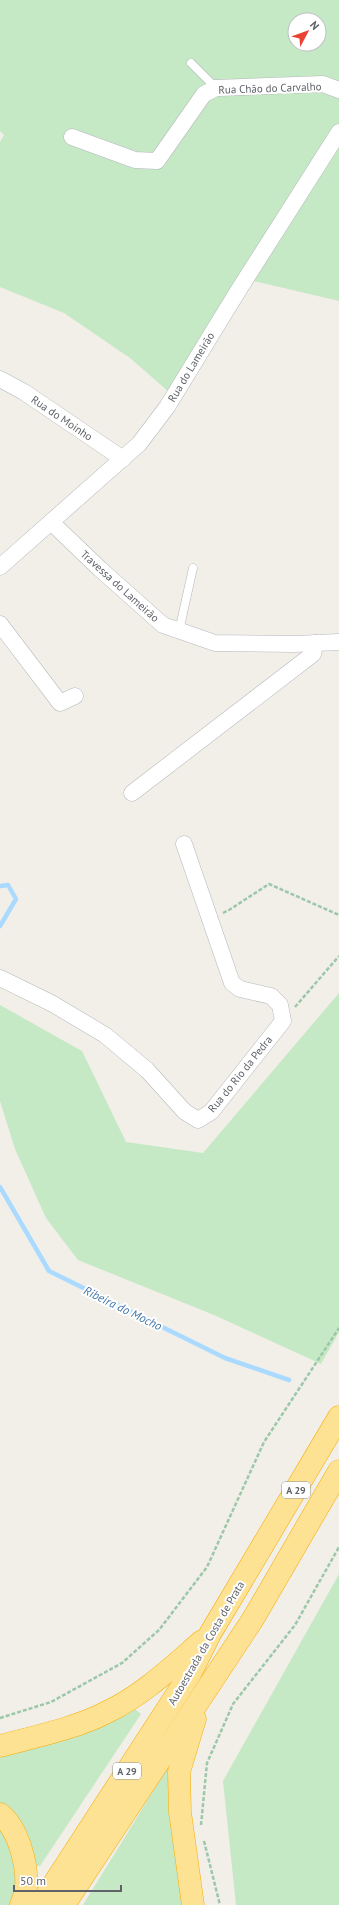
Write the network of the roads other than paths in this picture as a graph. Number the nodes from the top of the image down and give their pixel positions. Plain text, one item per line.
1 (191, 63) dead end
2 (216, 88) junction
3 (339, 90) edge
4 (339, 132) edge
5 (72, 137) dead end
6 (0, 379) edge
7 (123, 459) junction
8 (52, 523) junction
9 (0, 567) edge
10 (193, 568) dead end
11 (0, 624) edge
12 (179, 631) junction
13 (339, 642) edge
14 (315, 643) junction
15 (76, 696) dead end
16 (132, 793) dead end
17 (184, 844) dead end
18 (0, 978) edge
19 (339, 1417) edge
20 (339, 1471) edge
21 (210, 1634) junction
22 (204, 1693) junction
23 (0, 1746) edge
24 (0, 1814) edge
25 (21, 1905) edge
26 (40, 1905) edge
27 (64, 1905) edge
28 (193, 1905) edge

1 - 2 lane
2 - 3 street, Rua Chão do Carvalho
2 - 5 street, Rua Chão do Carvalho
4 - 7 street, Rua do Lameirão
6 - 7 street, Rua do Moinho
7 - 8 street, Rua do Lameirão
8 - 9 street, Rua do Lameirão
8 - 12 street, Travessa do Lameirão
10 - 12 lane
11 - 15 street
12 - 14 street, Travessa do Lameirão
13 - 14 street, Travessa do Lameirão
14 - 16 street
17 - 18 street, Rua do Rio da Pedra
19 - 21 highway, Autoestrada da Costa de Prata / A 29
20 - 22 highway, Autoestrada da Costa de Prata / A 29
21 - 23 highway, A 29
21 - 26 highway, Autoestrada da Costa de Prata / A 29
22 - 27 highway, Autoestrada da Costa de Prata / A 29
22 - 28 highway, A 29
24 - 25 highway

